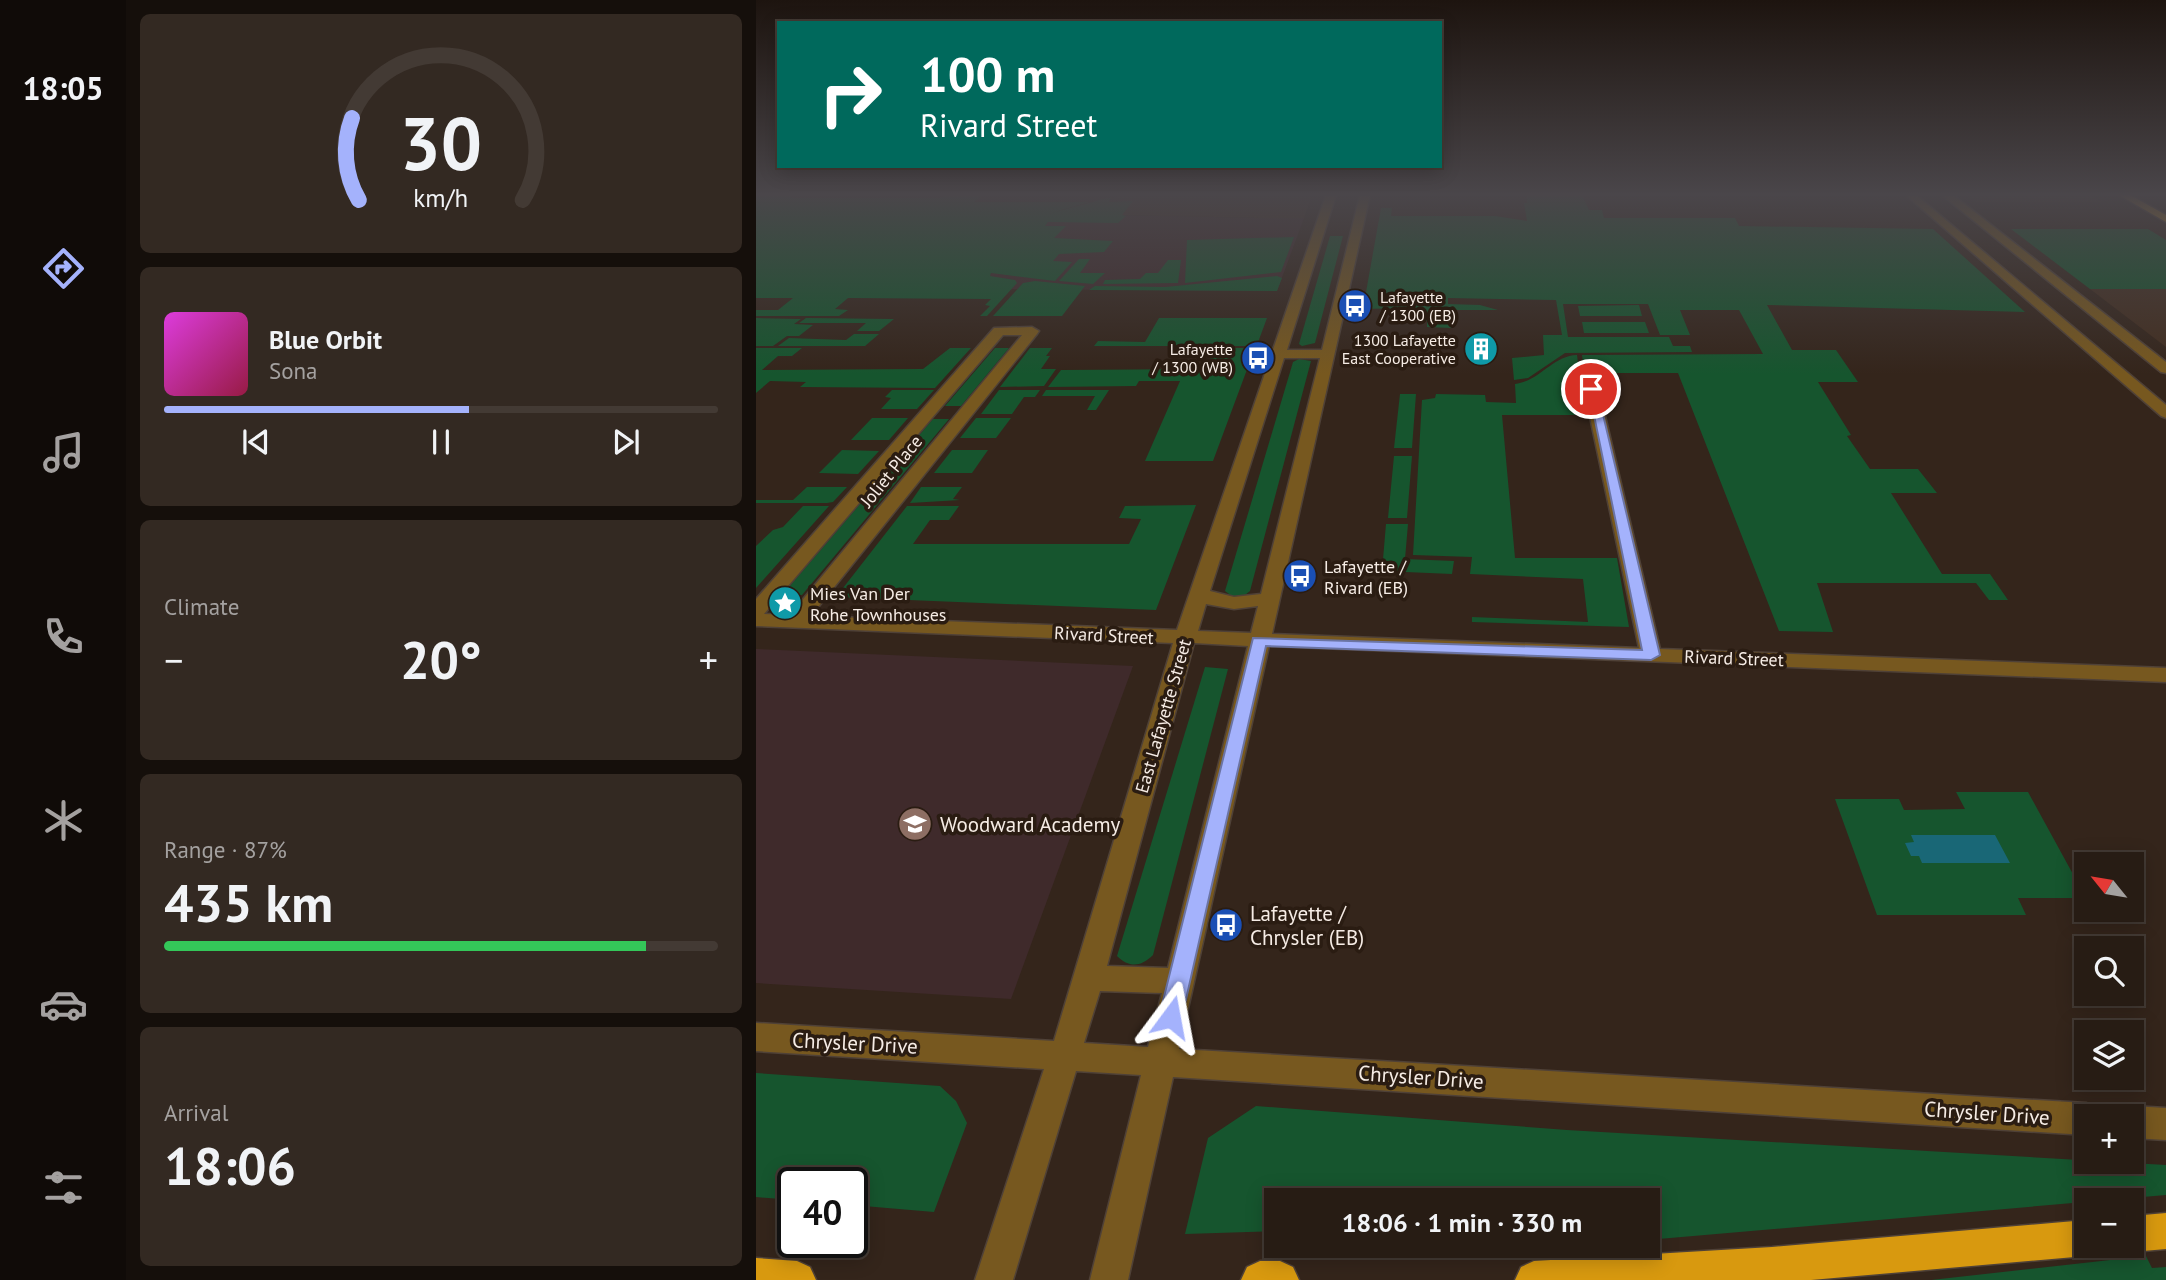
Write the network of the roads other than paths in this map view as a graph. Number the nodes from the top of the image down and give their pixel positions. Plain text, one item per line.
1 (1311, 255) edge
2 (1351, 255) edge
3 (1986, 255) edge
4 (2021, 255) edge
5 (2044, 284) dead end
6 (2057, 284) junction
7 (1278, 354) junction
8 (1327, 354) junction
9 (1586, 365) dead end
10 (2166, 369) edge
11 (929, 412) junction
12 (965, 412) junction
13 (2166, 413) edge
14 (1200, 594) junction
15 (1269, 598) junction
16 (756, 611) edge
17 (756, 620) edge
18 (796, 621) junction
19 (1185, 638) junction
20 (1259, 641) junction
21 (1651, 655) junction
22 (2166, 675) edge
23 (1088, 978) junction
24 (1180, 981) junction
25 (756, 1037) edge
26 (1064, 1056) junction
27 (1160, 1061) junction
28 (2074, 1118) edge
29 (2144, 1123) edge
30 (2166, 1124) edge
31 (2166, 1231) edge
32 (2144, 1233) edge
33 (2074, 1239) edge
34 (756, 1277) edge
35 (797, 1280) edge
36 (994, 1280) edge
37 (1109, 1280) edge
38 (1260, 1280) edge
39 (1280, 1280) edge
40 (1534, 1280) edge

1 - 7 street, East Lafayette Street
2 - 8 street
3 - 13 street
4 - 6 street
5 - 6 street
6 - 10 street
7 - 8 street
7 - 14 street, East Lafayette Street
8 - 15 street
9 - 21 street
11 - 12 street
11 - 12 street, Joliet Place
11 - 16 street, Joliet Place
12 - 18 street, Joliet Place
14 - 15 street
14 - 19 street, East Lafayette Street
15 - 20 street
17 - 18 street, Rivard Street
18 - 19 street, Rivard Street
19 - 20 street, Rivard Street
19 - 23 street, East Lafayette Street
20 - 21 street, Rivard Street
20 - 24 street
21 - 22 street, Rivard Street
23 - 24 street
23 - 26 street, East Lafayette Street
24 - 27 street
25 - 26 street, Chrysler Drive
26 - 27 street, Chrysler Drive
26 - 36 street, East Lafayette Street
27 - 28 street, Chrysler Drive
27 - 37 street
29 - 30 street
31 - 32 highway
33 - 40 highway
34 - 35 highway
38 - 39 highway

